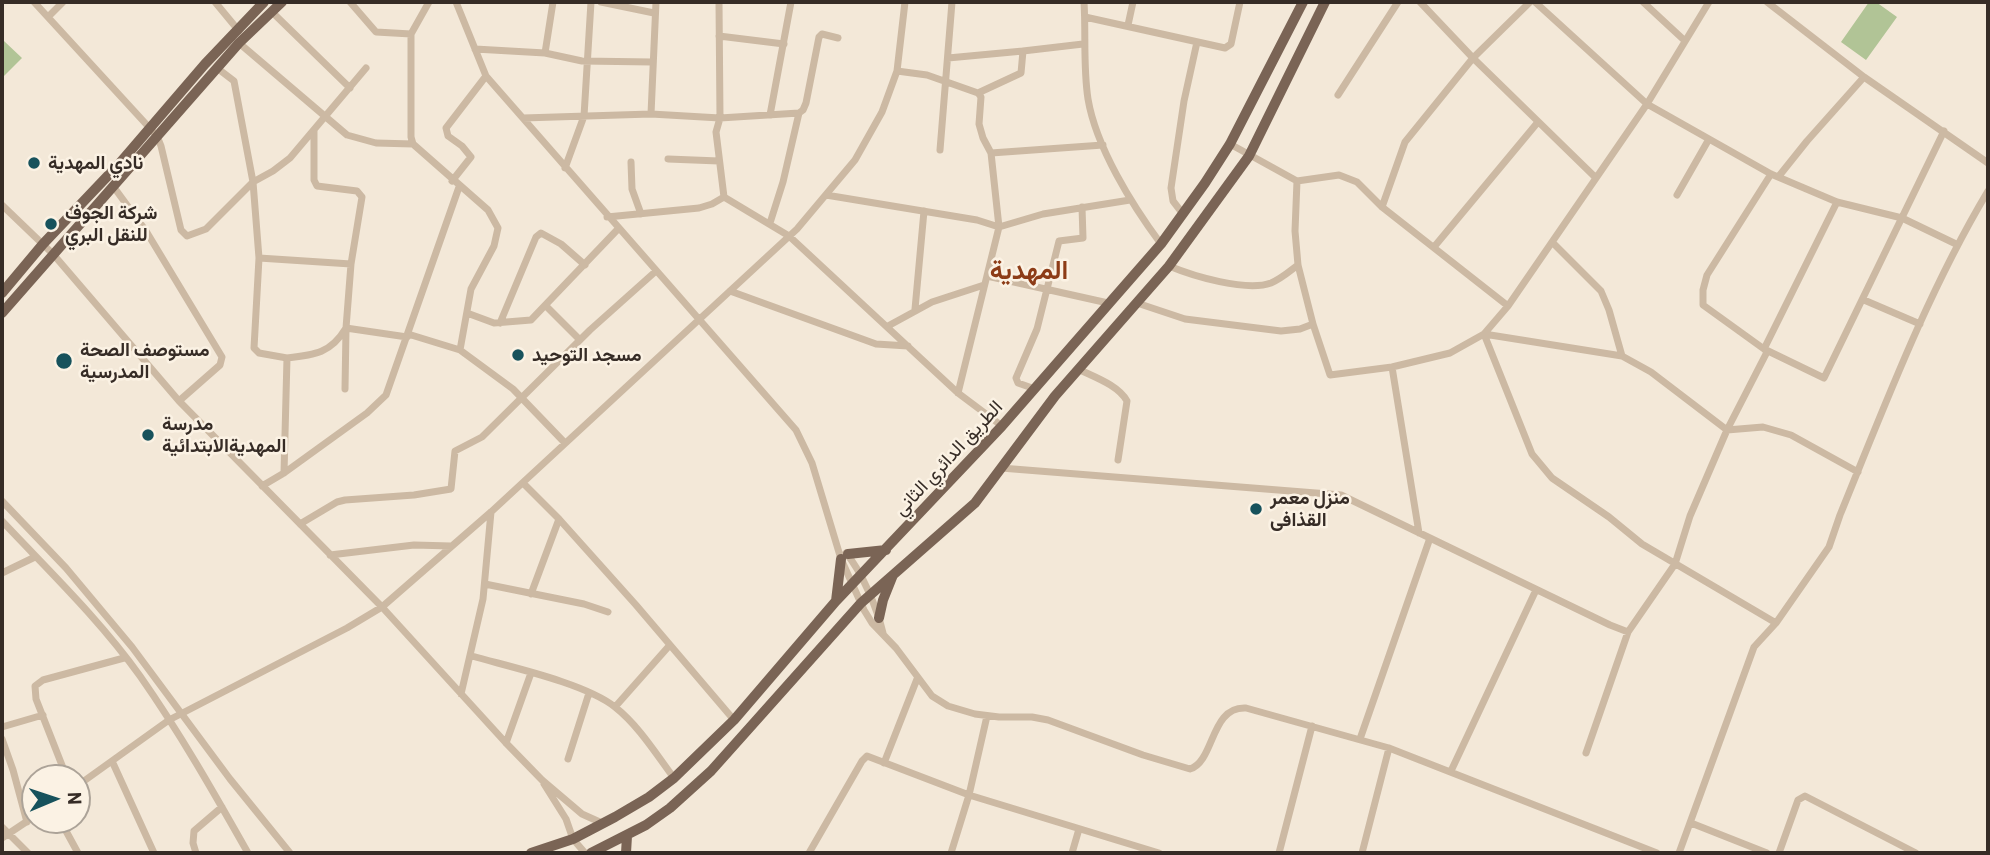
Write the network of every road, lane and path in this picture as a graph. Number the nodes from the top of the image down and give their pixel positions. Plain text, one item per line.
1 (34, 2) edge
2 (63, 2) edge
3 (215, 2) edge
4 (264, 2) edge
5 (282, 2) edge
6 (350, 2) edge
7 (429, 2) edge
8 (456, 2) edge
9 (553, 2) edge
10 (591, 2) edge
11 (601, 2) edge
12 (656, 2) edge
13 (719, 2) edge
14 (791, 2) edge
15 (905, 2) edge
16 (951, 2) edge
17 (1084, 2) edge
18 (1133, 2) edge
19 (1240, 2) edge
20 (1303, 2) edge
21 (1325, 2) edge
22 (1398, 2) edge
23 (1420, 2) edge
24 (1530, 2) edge
25 (1535, 2) edge
26 (1643, 2) edge
27 (1709, 2) edge
28 (1767, 2) edge
29 (272, 12) junction
30 (654, 13) junction
31 (47, 17) junction
32 (1085, 17) junction
33 (1128, 25) junction
34 (411, 34) junction
35 (719, 36) junction
36 (240, 37) junction
37 (838, 38) dead end
38 (1685, 40) junction
39 (1197, 41) junction
40 (784, 44) junction
41 (1083, 44) junction
42 (475, 49) junction
43 (1023, 51) junction
44 (545, 53) junction
45 (948, 58) junction
46 (1473, 58) junction
47 (589, 61) junction
48 (652, 62) junction
49 (218, 68) junction
50 (366, 68) dead end
51 (897, 71) junction
52 (486, 76) junction
53 (1864, 77) junction
54 (946, 80) junction
55 (350, 88) junction
56 (978, 93) junction
57 (1338, 95) dead end
58 (1647, 104) junction
59 (799, 113) junction
60 (651, 114) junction
61 (771, 115) junction
62 (326, 116) junction
63 (584, 116) junction
64 (523, 118) junction
65 (720, 118) junction
66 (1538, 122) junction
67 (314, 131) junction
68 (1944, 131) junction
69 (153, 132) junction
70 (1709, 139) junction
71 (413, 144) junction
72 (1230, 144) junction
73 (1103, 145) junction
74 (940, 150) dead end
75 (991, 153) junction
76 (1249, 156) junction
77 (668, 159) dead end
78 (719, 161) junction
79 (631, 162) dead end
80 (1988, 163) edge
81 (565, 168) junction
82 (1775, 175) junction
83 (1596, 178) junction
84 (1297, 181) junction
85 (253, 182) junction
86 (456, 184) junction
87 (113, 186) junction
88 (1988, 191) edge
89 (826, 195) junction
90 (1677, 195) dead end
91 (724, 197) junction
92 (1130, 200) junction
93 (1837, 202) junction
94 (2, 205) edge
95 (1082, 207) junction
96 (1382, 207) junction
97 (924, 211) junction
98 (641, 214) junction
99 (1183, 214) junction
100 (607, 217) junction
101 (1902, 218) junction
102 (770, 223) junction
103 (999, 227) junction
104 (618, 229) junction
105 (789, 236) junction
106 (1552, 242) junction
107 (43, 244) junction
108 (1161, 244) junction
109 (1956, 244) junction
110 (1434, 247) junction
111 (53, 254) junction
112 (259, 258) junction
113 (351, 264) junction
114 (585, 265) junction
115 (1298, 265) junction
116 (1169, 266) junction
117 (656, 271) junction
118 (987, 276) junction
119 (984, 285) junction
120 (1048, 290) junction
121 (730, 291) junction
122 (2, 293) edge
123 (1864, 300) junction
124 (1108, 303) junction
125 (1137, 303) junction
126 (546, 306) junction
127 (1508, 306) junction
128 (915, 309) junction
129 (2, 313) edge
130 (467, 313) junction
131 (700, 320) junction
132 (499, 323) junction
133 (1313, 324) junction
134 (1920, 324) junction
135 (888, 326) junction
136 (346, 328) junction
137 (1484, 334) junction
138 (407, 336) junction
139 (580, 340) junction
140 (909, 346) junction
141 (460, 350) junction
142 (1765, 351) junction
143 (1622, 356) junction
144 (287, 358) junction
145 (1392, 367) junction
146 (1078, 369) junction
147 (1035, 388) junction
148 (345, 389) dead end
149 (958, 393) junction
150 (521, 397) junction
151 (179, 401) junction
152 (1002, 426) junction
153 (1727, 430) junction
154 (565, 443) junction
155 (1118, 460) dead end
156 (1001, 468) junction
157 (1858, 472) junction
158 (284, 473) junction
159 (523, 482) junction
160 (262, 486) junction
161 (2, 501) edge
162 (491, 512) junction
163 (559, 519) junction
164 (2, 521) edge
165 (300, 524) junction
166 (1419, 533) junction
167 (1430, 538) junction
168 (451, 546) junction
169 (886, 550) junction
170 (843, 554) junction
171 (330, 555) junction
172 (35, 556) junction
173 (1675, 564) junction
174 (895, 572) junction
175 (2, 573) edge
176 (857, 580) junction
177 (485, 584) junction
178 (1536, 590) junction
179 (531, 594) junction
180 (865, 600) junction
181 (836, 601) junction
182 (382, 607) junction
183 (608, 612) dead end
184 (879, 618) junction
185 (1776, 623) junction
186 (1628, 632) junction
187 (883, 633) junction
188 (669, 646) junction
189 (472, 656) junction
190 (124, 658) junction
191 (531, 673) junction
192 (917, 679) junction
193 (589, 693) junction
194 (461, 694) junction
195 (615, 707) junction
196 (181, 714) junction
197 (43, 715) junction
198 (987, 716) junction
199 (169, 720) junction
200 (733, 720) junction
201 (1312, 726) junction
202 (2, 727) edge
203 (2, 739) edge
204 (1360, 739) junction
205 (506, 743) junction
206 (1390, 748) junction
207 (1586, 753) dead end
208 (568, 759) dead end
209 (112, 761) junction
210 (884, 763) junction
211 (61, 764) edge
212 (1451, 771) junction
213 (91, 776) edge
214 (674, 778) junction
215 (542, 780) junction
216 (969, 795) junction
217 (21, 800) edge
218 (222, 807) junction
219 (1691, 822) junction
220 (602, 823) junction
221 (21, 826) edge
222 (2, 827) edge
223 (1079, 829) junction
224 (68, 834) edge
225 (627, 836) junction
226 (5, 837) edge
227 (573, 839) junction
228 (28, 853) edge
229 (78, 853) edge
230 (153, 853) edge
231 (196, 853) edge
232 (248, 853) edge
233 (290, 853) edge
234 (531, 853) edge
235 (585, 853) edge
236 (591, 853) edge
237 (626, 853) edge
238 (809, 853) edge
239 (951, 853) edge
240 (1072, 853) edge
241 (1159, 853) edge
242 (1279, 853) edge
243 (1362, 853) edge
244 (1657, 853) edge
245 (1679, 853) edge
246 (1767, 853) edge
247 (1779, 853) edge
248 (1916, 853) edge

1 - 31 street
2 - 31 street
3 - 36 street
4 - 36 main road
5 - 29 main road
6 - 34 street
7 - 34 street
8 - 42 street
9 - 44 street
10 - 47 street
11 - 30 street
12 - 30 street
13 - 35 street
14 - 40 street
15 - 51 street
16 - 45 street
17 - 32 street
18 - 33 street
19 - 39 street
20 - 72 main road, الطريق الدائري الثاني
21 - 76 main road, الطريق الدائري الثاني
22 - 57 street
23 - 46 street
24 - 46 street
25 - 58 street
26 - 38 street
27 - 38 street
28 - 53 street
29 - 36 main road
29 - 55 street
30 - 48 street
31 - 69 street
32 - 33 street
32 - 41 street
33 - 39 street
34 - 71 street
35 - 40 street
35 - 65 street
36 - 49 main road
36 - 62 street
36 - 69 main road
37 - 59 street
38 - 58 street
39 - 99 street
40 - 61 street
41 - 43 street
41 - 73 street
42 - 44 street
42 - 52 street
43 - 45 street
43 - 56 street
44 - 47 street
45 - 54 street
46 - 66 street
46 - 96 street
47 - 48 street
47 - 63 street
48 - 60 street
49 - 69 main road
49 - 85 street
50 - 55 street
51 - 54 street
51 - 89 street
52 - 64 street
52 - 86 street
53 - 68 street
53 - 82 street
54 - 56 street
54 - 74 street
55 - 62 street
56 - 75 street
58 - 70 street
58 - 83 street
59 - 61 street
59 - 102 street
60 - 63 street
60 - 65 street
61 - 65 street
62 - 67 street
62 - 71 street
63 - 64 street
63 - 81 street
64 - 81 street
65 - 78 street
66 - 83 street
66 - 110 street
67 - 85 street
67 - 113 street
68 - 80 street
68 - 101 street
69 - 85 street
69 - 87 main road
69 - 107 main road
70 - 82 street
70 - 90 street
71 - 86 street
72 - 76 street
72 - 99 main road, الطريق الدائري الثاني
73 - 75 street
73 - 92 street
75 - 103 street
76 - 84 street
76 - 116 main road, الطريق الدائري الثاني
77 - 78 street
78 - 91 street
79 - 98 street
81 - 100 street
82 - 93 street
82 - 142 street
83 - 106 street
84 - 96 street
84 - 115 street
85 - 112 street
86 - 130 street
86 - 138 street
87 - 111 main road
87 - 151 street
88 - 109 street
89 - 97 street
89 - 105 street
91 - 98 street
91 - 102 street
92 - 95 street
92 - 108 street
93 - 101 street
93 - 142 street
94 - 107 street
95 - 103 street
95 - 120 street
96 - 110 street
97 - 103 street
97 - 128 street
98 - 100 street
99 - 108 main road, الطريق الدائري الثاني
100 - 104 street
101 - 109 street
101 - 123 street
102 - 105 street
103 - 118 street
104 - 114 street
104 - 117 street
105 - 121 street
105 - 135 street
106 - 127 street
106 - 143 street
107 - 111 street
107 - 122 main road
108 - 124 main road, الطريق الدائري الثاني
109 - 134 street
110 - 127 street
111 - 129 main road
111 - 151 street
112 - 113 street
112 - 144 street
113 - 136 street
114 - 126 street
114 - 132 street
115 - 116 street
115 - 133 street
116 - 125 main road, الطريق الدائري الثاني
117 - 131 street
117 - 139 street
118 - 119 street
118 - 120 street
119 - 128 street
119 - 149 street
120 - 124 street
120 - 147 street
121 - 131 street
121 - 140 street
123 - 134 street
123 - 142 street
124 - 147 main road, الطريق الدائري الثاني
125 - 133 street
125 - 146 main road, الطريق الدائري الثاني
126 - 132 street
126 - 139 street
127 - 137 street
128 - 135 street
130 - 132 street
130 - 141 street
131 - 154 street
131 - 170 street
133 - 145 street
134 - 157 street
135 - 140 street
136 - 138 street
136 - 144 street
136 - 148 street
137 - 143 street
137 - 145 street
137 - 173 street
138 - 141 street
138 - 158 street
139 - 150 street
140 - 149 street
141 - 150 street
142 - 153 street
143 - 153 street
144 - 158 street
145 - 166 street
146 - 155 street
146 - 156 main road, الطريق الدائري الثاني
147 - 152 main road, الطريق الدائري الثاني
149 - 152 street
150 - 154 street
150 - 165 street
151 - 160 street
152 - 169 main road, الطريق الدائري الثاني
153 - 157 street
153 - 173 street
154 - 159 street
156 - 166 street
156 - 174 main road, الطريق الدائري الثاني
157 - 185 street
158 - 160 street
159 - 162 street
159 - 163 street
160 - 165 street
161 - 196 street
162 - 168 street
162 - 177 street
163 - 179 street
163 - 188 street
164 - 172 street
165 - 171 street
166 - 167 street
167 - 178 street
167 - 204 street
168 - 171 street
168 - 182 street
169 - 170 main road
169 - 176 main road, الطريق الدائري الثاني
170 - 176 street
170 - 181 main road
171 - 182 street
172 - 175 street
172 - 190 street
173 - 185 street
173 - 186 street
174 - 180 main road, الطريق الدائري الثاني
174 - 184 main road
176 - 180 street
176 - 181 main road, الطريق الدائري الثاني
177 - 179 street
177 - 189 street
178 - 186 street
178 - 212 street
179 - 183 street
180 - 184 street
180 - 187 street
180 - 225 main road, الطريق الدائري الثاني
181 - 200 main road, الطريق الدائري الثاني
182 - 194 street
182 - 196 street
184 - 187 street
185 - 219 street
186 - 207 street
187 - 192 street
188 - 195 street
188 - 200 street
189 - 191 street
189 - 194 street
190 - 197 street
190 - 199 street
191 - 193 street
191 - 205 street
192 - 198 street
192 - 210 street
193 - 195 street
193 - 208 street
194 - 205 street
195 - 214 street
196 - 199 street
196 - 233 street
197 - 202 street
197 - 211 street
198 - 201 street
198 - 216 street
199 - 209 street
199 - 218 street
200 - 214 main road, الطريق الدائري الثاني
201 - 204 street
201 - 242 street
203 - 217 street
204 - 206 street
205 - 215 street
206 - 212 street
206 - 243 street
209 - 213 street
209 - 230 street
210 - 216 street
210 - 238 street
212 - 244 street
214 - 220 main road, الطريق الدائري الثاني
215 - 220 street
215 - 227 street
216 - 223 street
216 - 239 street
218 - 231 street
218 - 232 street
219 - 245 street
219 - 246 street
220 - 227 main road, الطريق الدائري الثاني
221 - 226 street
222 - 226 street
223 - 240 street
223 - 241 street
224 - 229 street
225 - 236 main road, الطريق الدائري الثاني
225 - 237 main road
226 - 228 street
227 - 234 main road, الطريق الدائري الثاني
227 - 235 street
247 - 248 street

